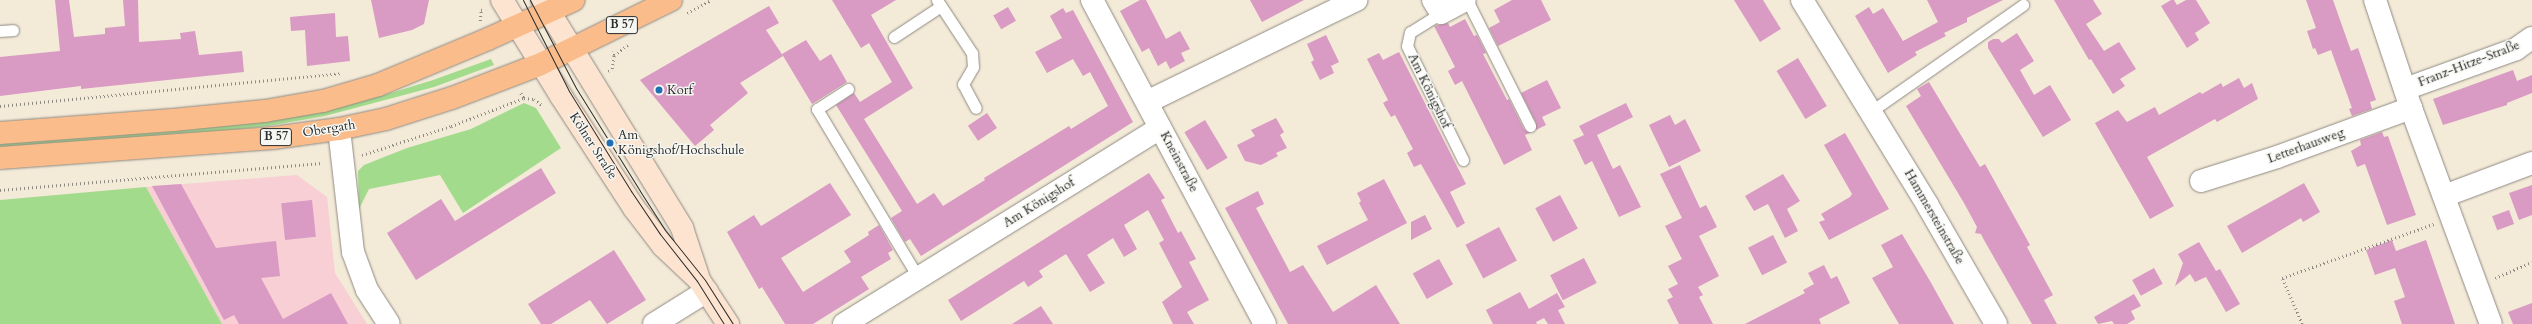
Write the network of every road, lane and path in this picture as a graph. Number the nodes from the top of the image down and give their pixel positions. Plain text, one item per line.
1 (502, 0) edge
2 (574, 0) edge
3 (671, 0) edge
4 (1092, 0) edge
5 (1356, 0) edge
6 (1466, 0) edge
7 (1802, 0) edge
8 (2375, 0) edge
9 (939, 3) edge
10 (2023, 5) dead end
11 (545, 6) edge
12 (1437, 7) edge
13 (518, 26) junction
14 (13, 30) dead end
15 (0, 31) edge
16 (894, 37) dead end
17 (2532, 38) edge
18 (573, 50) junction
19 (541, 64) junction
20 (347, 72) dead end
21 (848, 90) dead end
22 (2408, 99) junction
23 (1147, 102) junction
24 (0, 106) edge
25 (976, 108) dead end
26 (1870, 112) junction
27 (1530, 126) dead end
28 (1160, 128) junction
29 (339, 129) junction
30 (0, 132) edge
31 (0, 158) edge
32 (1463, 160) dead end
33 (2532, 163) edge
34 (2201, 181) dead end
35 (2444, 196) junction
36 (2452, 218) junction
37 (2532, 262) edge
38 (918, 277) junction
39 (703, 285) junction
40 (2476, 285) junction
41 (389, 324) edge
42 (654, 324) edge
43 (728, 324) edge
44 (844, 324) edge
45 (1265, 324) edge
46 (1996, 324) edge
47 (2302, 324) edge
48 (2491, 324) edge

1 - 13 main road, Kölner Straße
2 - 11 main road, B 57
3 - 18 main road, B 57
4 - 23 street, Kneinstraße
5 - 23 street
6 - 12 street, Am Königshof
6 - 27 lane, Am Königshof
7 - 26 street, Hammersteinstraße
8 - 22 street, Franz-Hitze-Straße
9 - 16 lane
9 - 25 lane
10 - 26 lane
11 - 13 main road, B 57
11 - 18 main road, Kölner Straße
12 - 32 lane, Am Königshof
13 - 19 main road, Kölner Straße
13 - 30 main road, B 57
14 - 15 lane
17 - 22 street, Franz-Hitze-Straße
18 - 19 main road, Obergath / B 57
18 - 39 main road, Kölner Straße
19 - 29 main road, Obergath / B 57
19 - 39 main road, Kölner Straße
20 - 24 path
21 - 38 lane
22 - 34 street, Letterhausweg
22 - 35 street, Franz-Hitze-Straße
23 - 28 street, Kneinstraße
26 - 46 street, Hammersteinstraße
28 - 38 street, Am Königshof
28 - 45 street, Kneinstraße
29 - 31 main road, Obergath / B 57
29 - 41 street
33 - 35 street
35 - 36 street, Franz-Hitze-Straße
36 - 40 street, Franz-Hitze-Straße
36 - 47 path
37 - 40 path
38 - 44 street, Am Königshof
39 - 42 street
39 - 43 main road, Kölner Straße
40 - 48 street, Franz-Hitze-Straße

